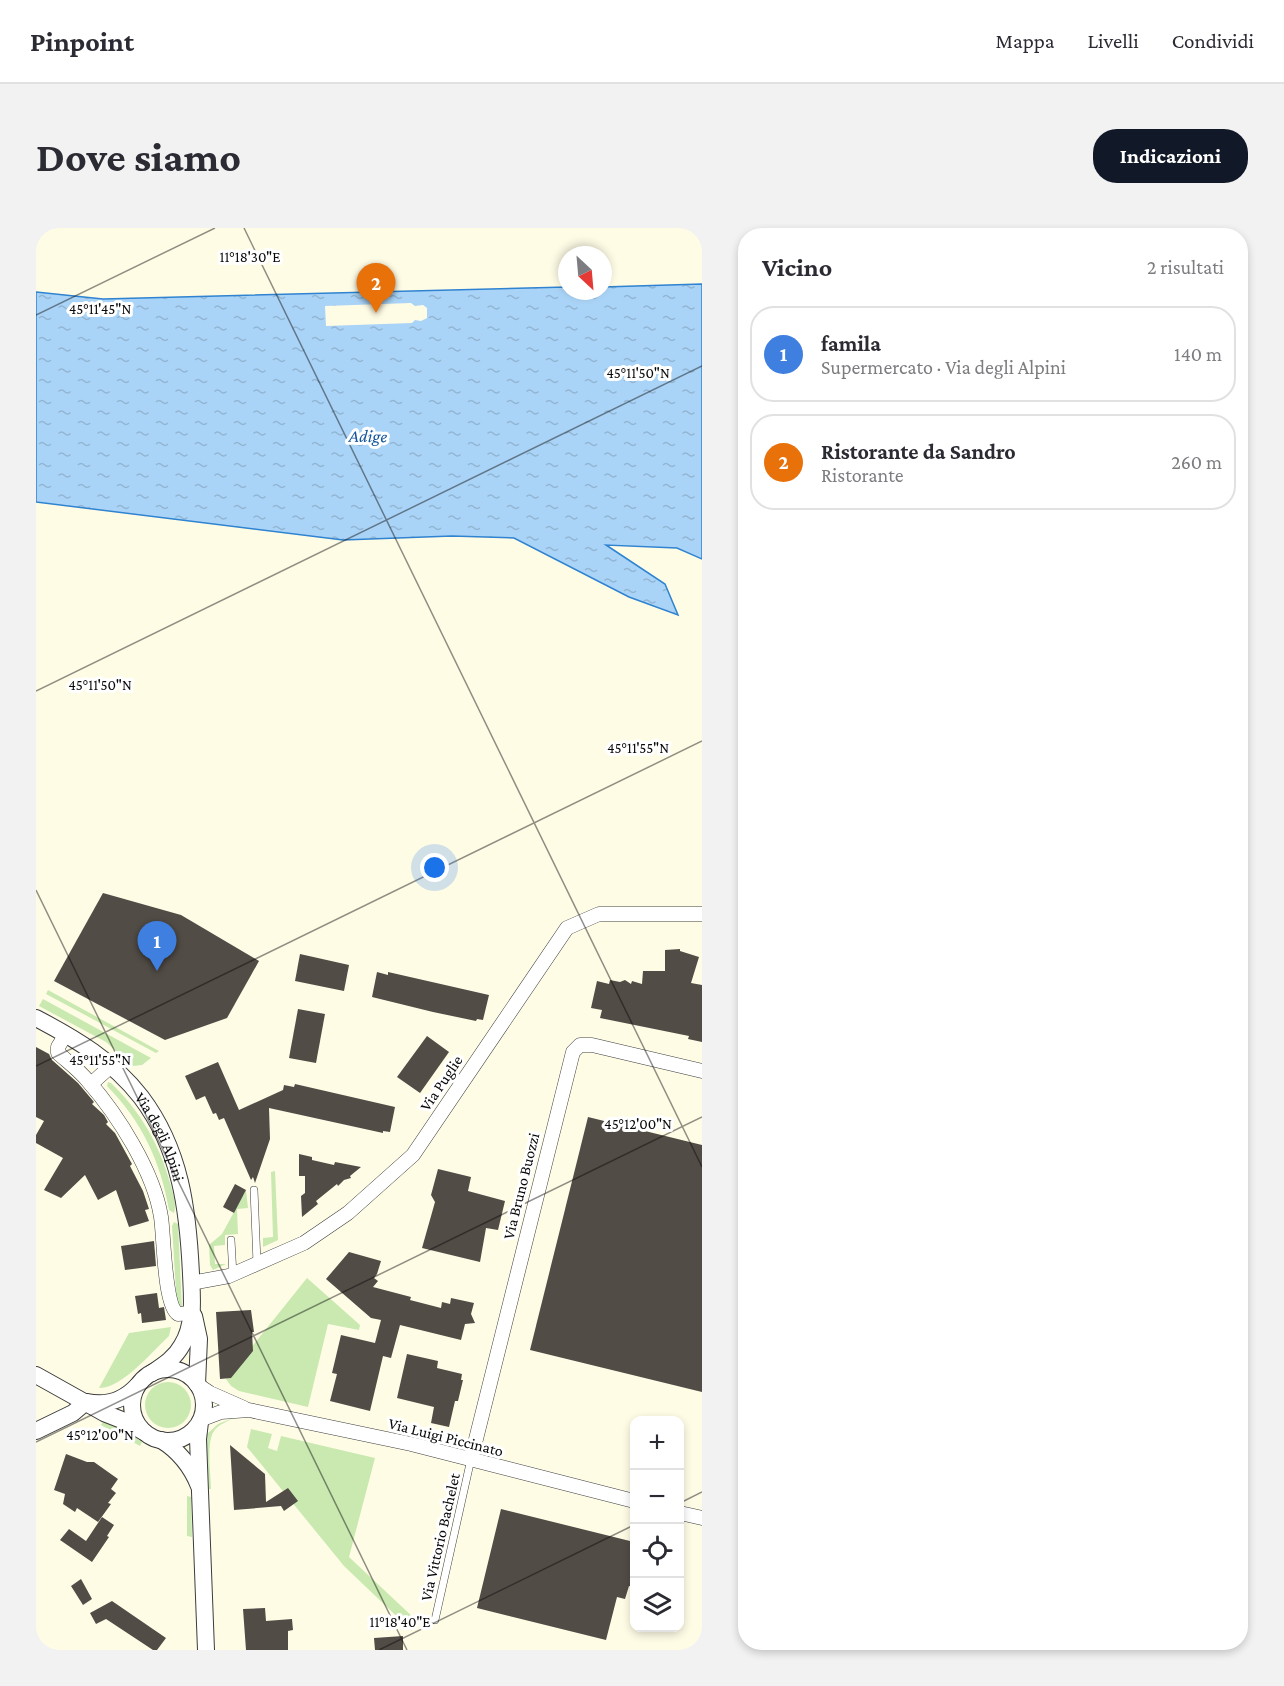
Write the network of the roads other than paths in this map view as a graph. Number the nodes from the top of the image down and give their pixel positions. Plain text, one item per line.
1 (702, 914) edge
2 (36, 1018) edge
3 (66, 1034) junction
4 (111, 1066) junction
5 (702, 1071) edge
6 (91, 1084) junction
7 (254, 1190) dead end
8 (231, 1240) dead end
9 (257, 1265) junction
10 (233, 1275) junction
11 (191, 1283) junction
12 (192, 1311) junction
13 (152, 1373) junction
14 (36, 1375) edge
15 (198, 1384) junction
16 (137, 1386) junction
17 (86, 1402) junction
18 (249, 1410) junction
19 (200, 1421) junction
20 (36, 1431) edge
21 (154, 1437) junction
22 (471, 1459) junction
23 (200, 1492) junction
24 (630, 1500) edge
25 (684, 1514) edge
26 (702, 1518) edge
27 (435, 1620) dead end
28 (206, 1650) edge

1 - 9 street, Via Puglie
2 - 3 street, Via degli Alpini
3 - 4 street, Via degli Alpini
3 - 6 street
4 - 6 street
4 - 11 street, Via degli Alpini
5 - 22 street, Via Bruno Buozzi
6 - 12 street
7 - 9 lane
8 - 10 lane
9 - 10 street, Via Puglie
10 - 11 street, Via Puglie
11 - 12 street, Via degli Alpini
12 - 13 street, Via degli Alpini
12 - 15 street, Via degli Alpini
13 - 15 street
13 - 16 street
14 - 17 street
15 - 18 street, Via Luigi Piccinato
15 - 19 street
16 - 17 street
16 - 21 street
17 - 20 street
17 - 21 street
18 - 19 street, Via Luigi Piccinato
18 - 22 street, Via Luigi Piccinato
19 - 21 street
19 - 23 street
21 - 23 street
22 - 24 street, Via Luigi Piccinato
22 - 27 lane, Via Vittorio Bachelet
23 - 28 street
25 - 26 street

